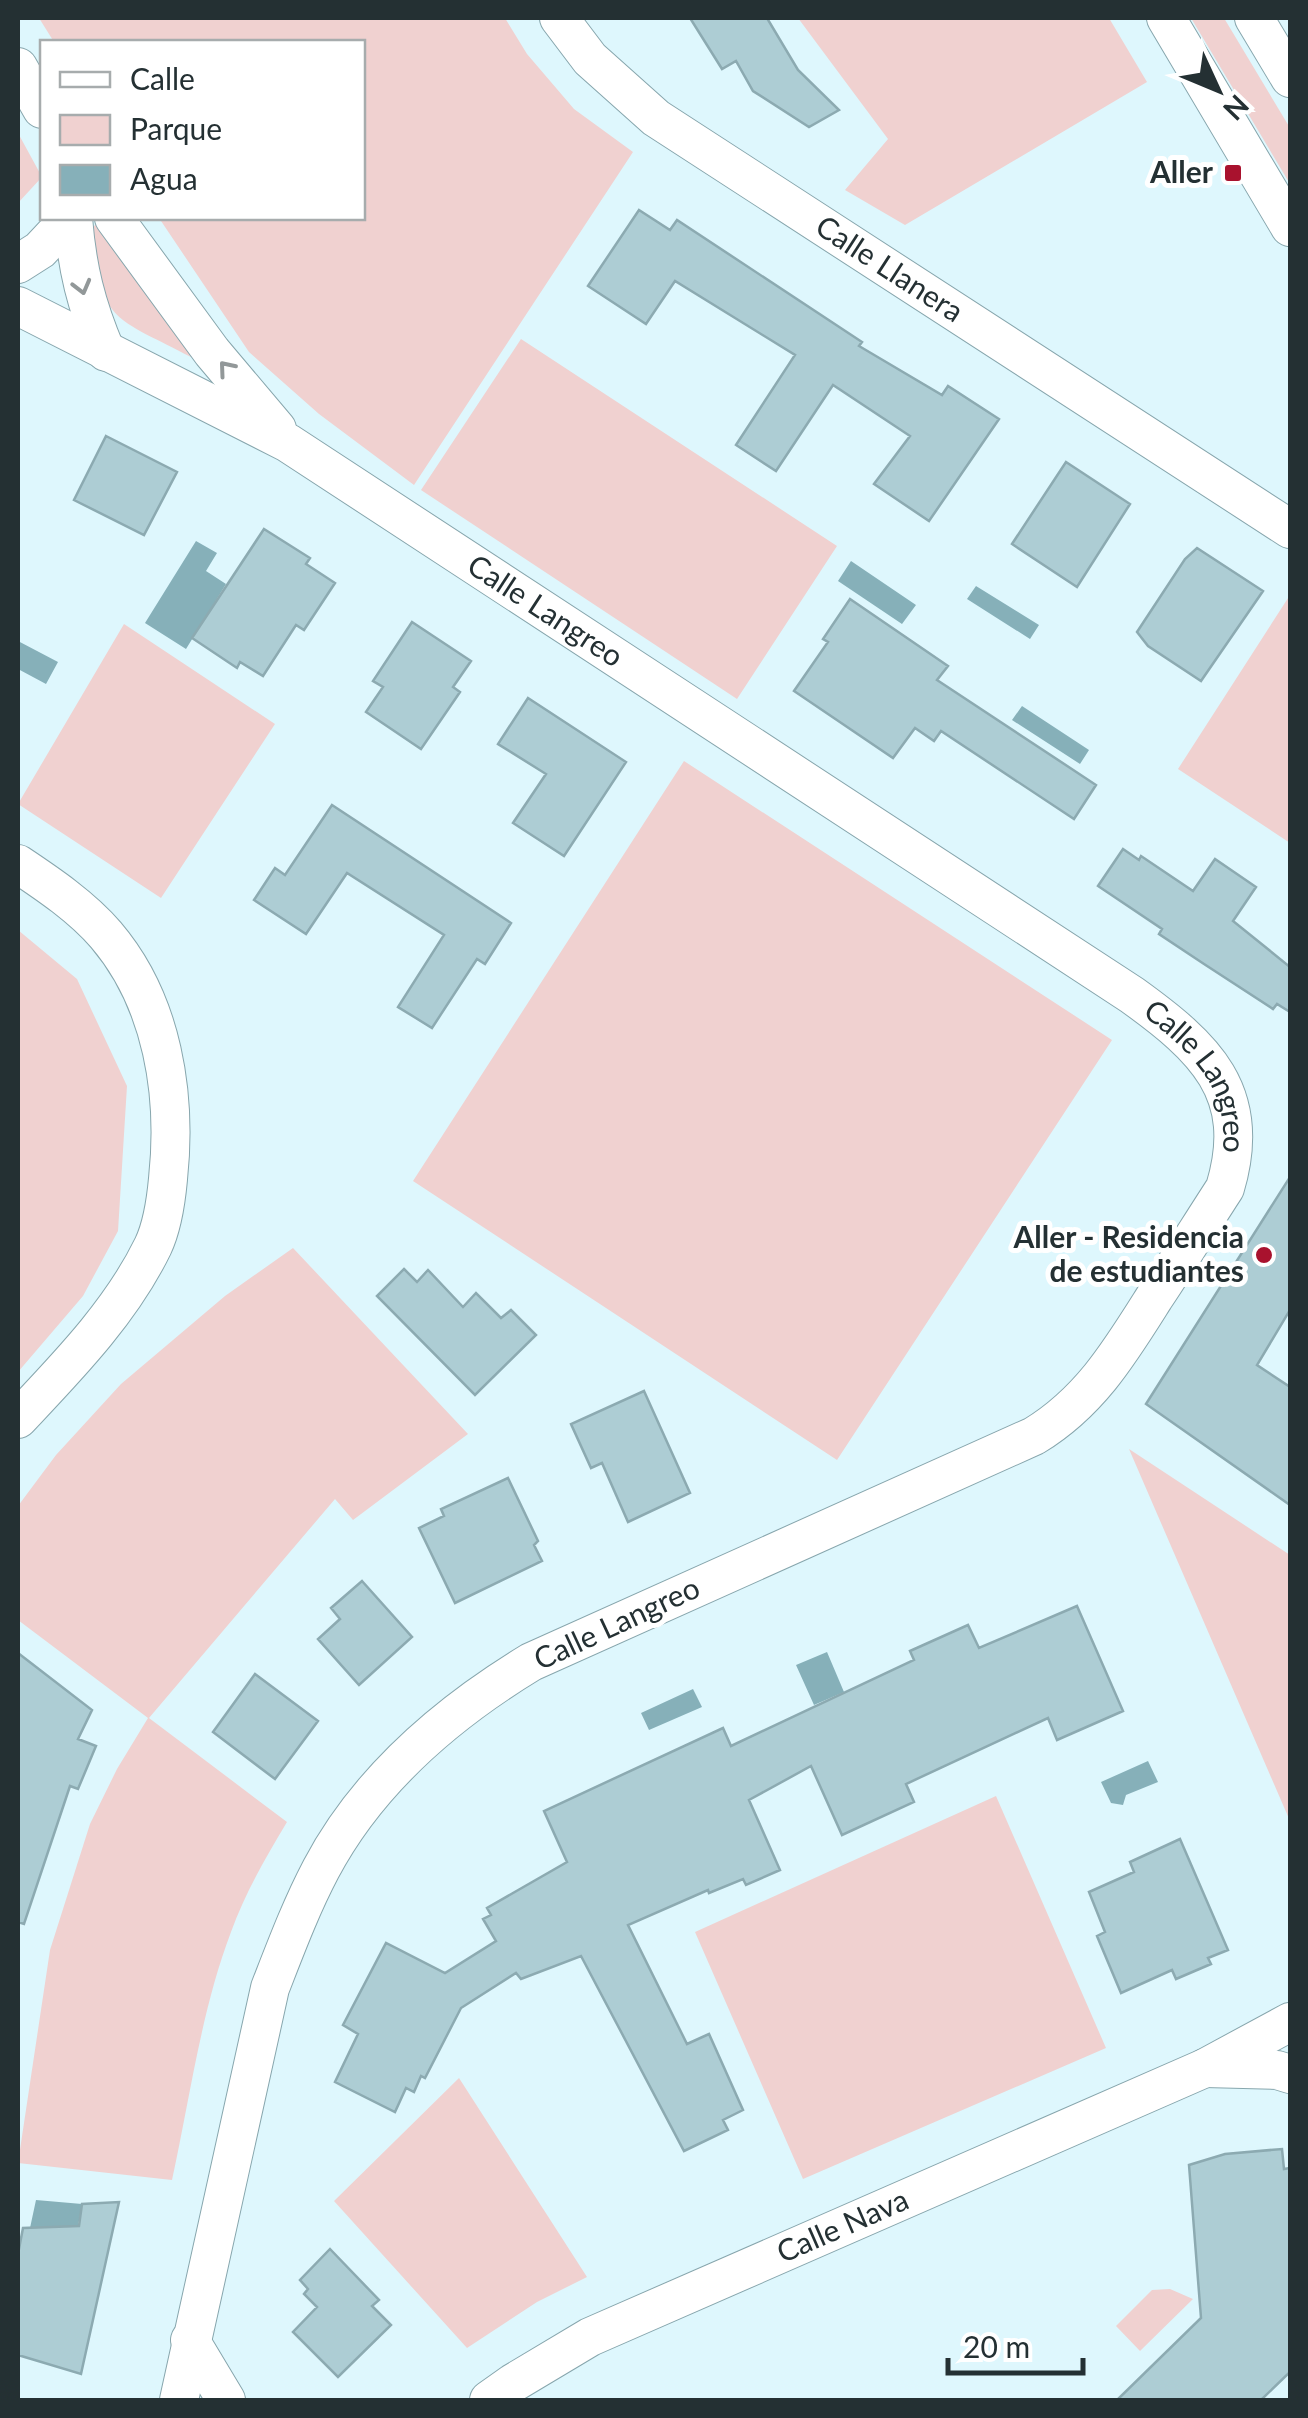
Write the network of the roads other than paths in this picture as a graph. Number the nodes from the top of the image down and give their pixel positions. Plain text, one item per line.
1 (559, 18) edge
2 (1166, 18) edge
3 (1254, 18) edge
4 (18, 67) edge
5 (1290, 78) edge
6 (40, 106) edge
7 (70, 220) edge
8 (72, 220) edge
9 (115, 220) edge
10 (1290, 227) edge
11 (18, 264) edge
12 (18, 306) edge
13 (106, 352) junction
14 (288, 443) junction
15 (1238, 495) junction
16 (1290, 509) edge
17 (1290, 529) edge
18 (18, 864) edge
19 (18, 1420) edge
20 (1290, 2022) edge
21 (1205, 2068) junction
22 (1290, 2074) edge
23 (190, 2340) junction
24 (178, 2399) edge
25 (226, 2400) edge
26 (490, 2400) edge

1 - 15 street, Calle Llanera
2 - 10 street
3 - 5 street
4 - 6 street
7 - 11 street
8 -> 13 street
14 -> 9 street
12 - 13 street, Calle Langreo
13 - 14 street, Calle Langreo
14 - 23 street, Calle Langreo
15 - 16 street, Calle Llanera
15 - 17 street, Calle Llanera
18 - 19 street
20 - 21 street, Calle Nava
21 - 22 street, Calle Nava
21 - 26 street, Calle Nava
23 - 24 street, Calle Langreo
23 - 25 street

